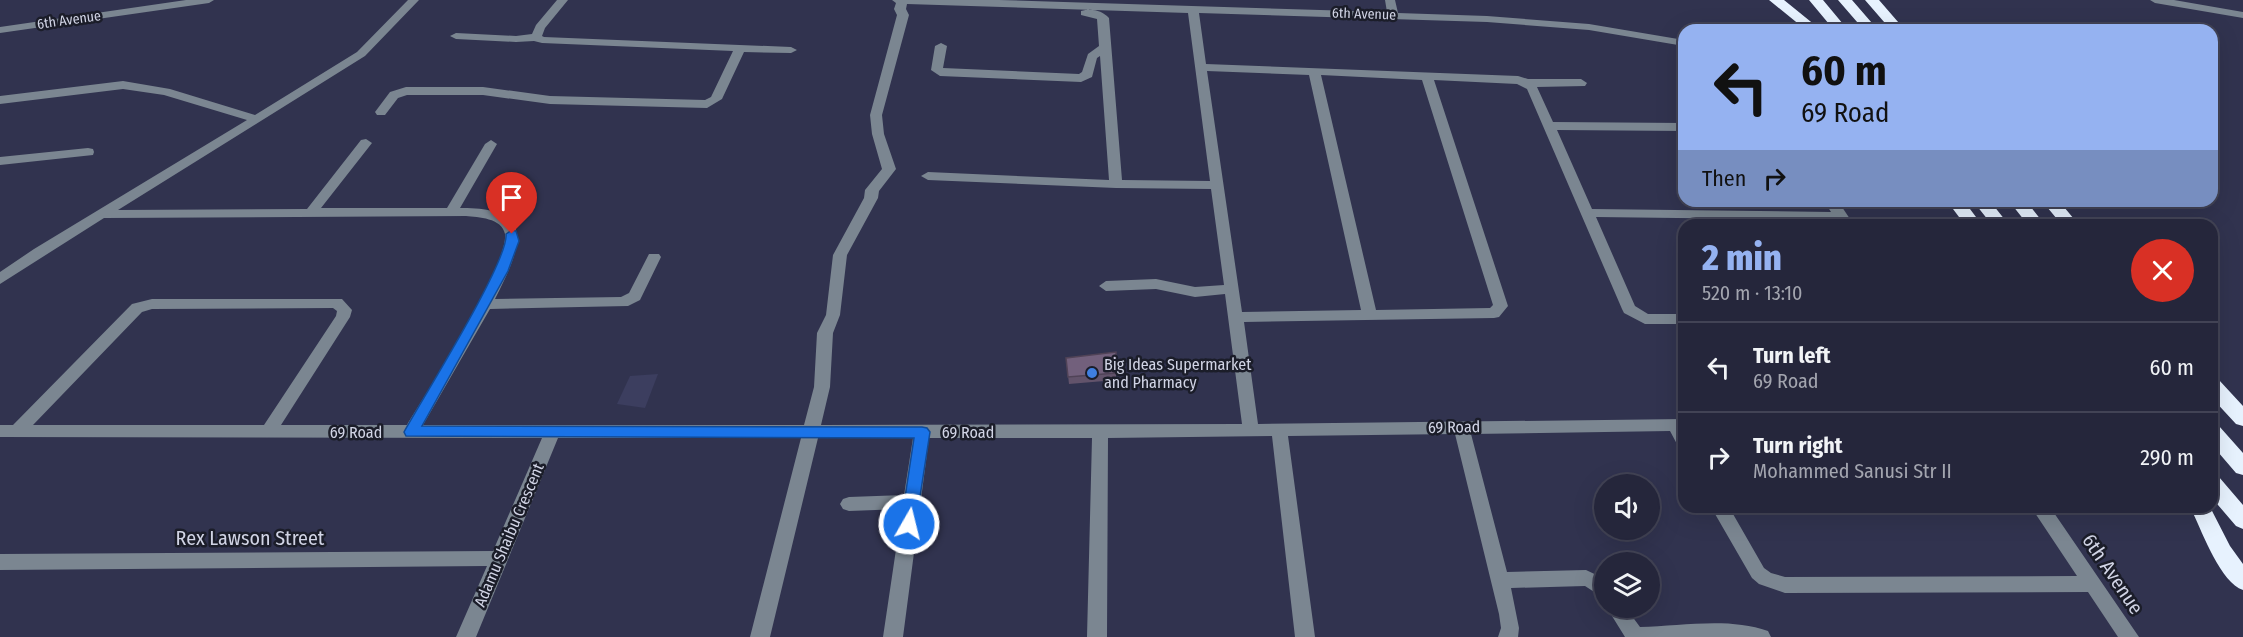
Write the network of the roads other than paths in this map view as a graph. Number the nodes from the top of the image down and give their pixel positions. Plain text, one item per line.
1 (209, 0) edge
2 (414, 0) edge
3 (563, 0) edge
4 (899, 0) edge
5 (1390, 0) edge
6 (1776, 0) edge
7 (1797, 0) edge
8 (1816, 0) edge
9 (1845, 0) edge
10 (1872, 0) edge
11 (1884, 0) edge
12 (2155, 0) edge
13 (186, 1) edge
14 (1066, 3) edge
15 (1081, 7) junction
16 (1194, 10) junction
17 (1393, 15) junction
18 (2243, 15) edge
19 (1807, 24) edge
20 (1815, 24) edge
21 (1836, 24) edge
22 (1866, 24) edge
23 (1893, 24) edge
24 (1895, 24) edge
25 (0, 30) edge
26 (456, 36) dead end
27 (536, 37) junction
28 (1678, 42) edge
29 (940, 46) dead end
30 (1106, 47) junction
31 (740, 48) junction
32 (791, 50) dead end
33 (1200, 67) junction
34 (1314, 72) junction
35 (1426, 76) junction
36 (1527, 83) junction
37 (1581, 83) dead end
38 (0, 100) edge
39 (381, 112) dead end
40 (257, 119) junction
41 (1549, 126) junction
42 (1678, 127) edge
43 (366, 143) dead end
44 (491, 144) dead end
45 (88, 152) dead end
46 (0, 161) edge
47 (928, 176) dead end
48 (1116, 184) junction
49 (1216, 185) junction
50 (1960, 207) edge
51 (1987, 207) edge
52 (2022, 207) edge
53 (2055, 207) edge
54 (312, 211) junction
55 (451, 212) junction
56 (1588, 213) junction
57 (102, 214) junction
58 (1807, 219) edge
59 (1969, 219) edge
60 (1996, 219) edge
61 (2032, 219) edge
62 (2066, 219) edge
63 (654, 257) dead end
64 (0, 279) edge
65 (1106, 286) dead end
66 (1231, 289) junction
67 (485, 303) junction
68 (1370, 316) junction
69 (1236, 317) junction
70 (1678, 319) edge
71 (2218, 392) edge
72 (2243, 419) edge
73 (1678, 425) edge
74 (1461, 426) junction
75 (1251, 430) junction
76 (1279, 430) junction
77 (8, 431) edge
78 (268, 432) junction
79 (411, 432) junction
80 (809, 432) junction
81 (922, 432) junction
82 (1100, 432) junction
83 (552, 433) junction
84 (2218, 438) edge
85 (2243, 467) edge
86 (2218, 490) edge
87 (912, 502) junction
88 (849, 504) dead end
89 (1723, 513) edge
90 (2044, 513) edge
91 (2202, 513) edge
92 (2202, 513) edge
93 (2243, 520) edge
94 (500, 558) junction
95 (0, 562) edge
96 (2243, 564) edge
97 (1500, 580) junction
98 (1594, 581) edge
99 (2243, 581) edge
100 (2093, 584) junction
101 (1623, 618) edge
102 (1635, 636) edge
103 (465, 637) edge
104 (760, 637) edge
105 (893, 637) edge
106 (1097, 637) edge
107 (1305, 637) edge
108 (1508, 637) edge
109 (1761, 637) edge
110 (2129, 637) edge

1 - 13 street, 6th Avenue
2 - 40 street
3 - 27 street
4 - 14 street, 6th Avenue
4 - 80 street
5 - 17 street
6 - 19 highway
7 - 20 highway
8 - 21 highway
9 - 22 highway
10 - 23 highway
11 - 24 highway
12 - 18 street
13 - 25 street, 6th Avenue
14 - 15 street, 6th Avenue
15 - 16 street, 6th Avenue
15 - 30 street
16 - 17 street, 6th Avenue
16 - 33 street
17 - 28 street, 6th Avenue
26 - 27 street
27 - 31 street
29 - 30 street
30 - 48 street
31 - 32 street
31 - 39 street
33 - 34 street
33 - 49 street
34 - 35 street
34 - 68 street
35 - 36 street
35 - 68 street
36 - 37 street
36 - 41 street
38 - 40 street
40 - 57 street
41 - 42 street
41 - 56 street
43 - 54 street
44 - 55 street
45 - 46 street
47 - 48 street
48 - 49 street
49 - 66 street
50 - 59 highway
51 - 60 highway
52 - 61 highway
53 - 62 highway
54 - 55 street
54 - 57 street
55 - 67 street
56 - 58 street
56 - 70 street
57 - 64 street
63 - 67 street
65 - 66 street
66 - 69 street
67 - 79 street
68 - 69 street
69 - 75 street
71 - 72 highway
73 - 74 street, 69 Road
74 - 76 street, 69 Road
74 - 97 street
75 - 76 street, 69 Road
75 - 82 street, 69 Road
76 - 107 street
77 - 78 street, 69 Road
77 - 78 street
78 - 79 street, 69 Road
79 - 83 street, 69 Road
80 - 81 street, 69 Road
80 - 83 street, 69 Road
80 - 104 street
81 - 82 street, 69 Road
81 - 87 street
82 - 106 street
83 - 94 street, Adamu Shaibu Crescent
84 - 85 highway
86 - 93 highway
87 - 88 street
87 - 105 street
89 - 100 street
90 - 100 street, 6th Avenue
91 - 96 highway
92 - 99 highway
94 - 95 street, Rex Lawson Street
94 - 103 street, Adamu Shaibu Crescent
97 - 98 street
97 - 108 street
100 - 110 street, 6th Avenue
101 - 102 street
102 - 109 street

